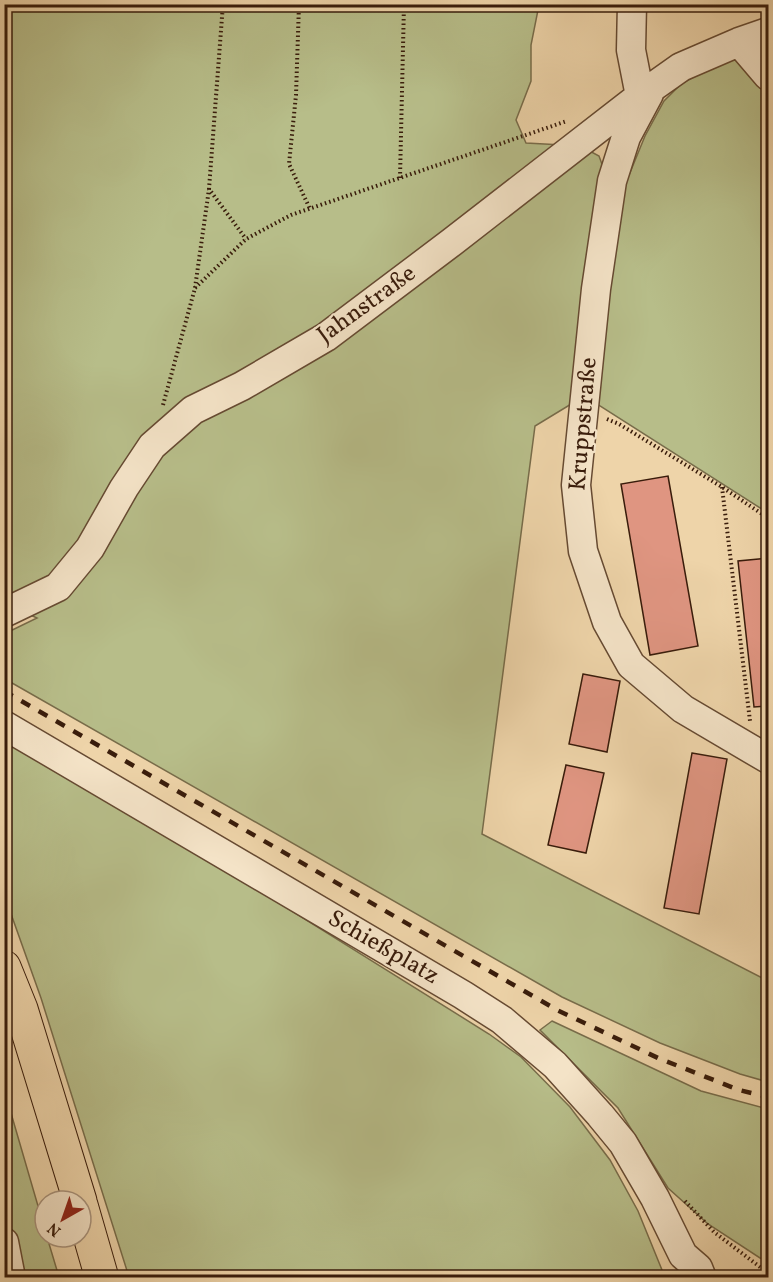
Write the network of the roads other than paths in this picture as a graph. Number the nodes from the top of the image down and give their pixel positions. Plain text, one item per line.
1 (632, 4) edge
2 (768, 32) edge
3 (739, 42) junction
4 (768, 76) edge
5 (646, 91) junction
6 (4, 613) edge
7 (4, 725) edge
8 (761, 755) edge
9 (4, 967) edge
10 (76, 1189) edge
11 (4, 1242) edge
12 (93, 1247) edge
13 (696, 1271) edge
14 (11, 1278) edge
15 (102, 1278) edge

1 - 5 street
2 - 3 street, Jahnstraße
3 - 4 street
3 - 5 street, Jahnstraße
5 - 6 street, Jahnstraße
5 - 8 street, Kruppstraße
7 - 13 street, Schießplatz
9 - 10 main road
11 - 14 street
12 - 15 main road

